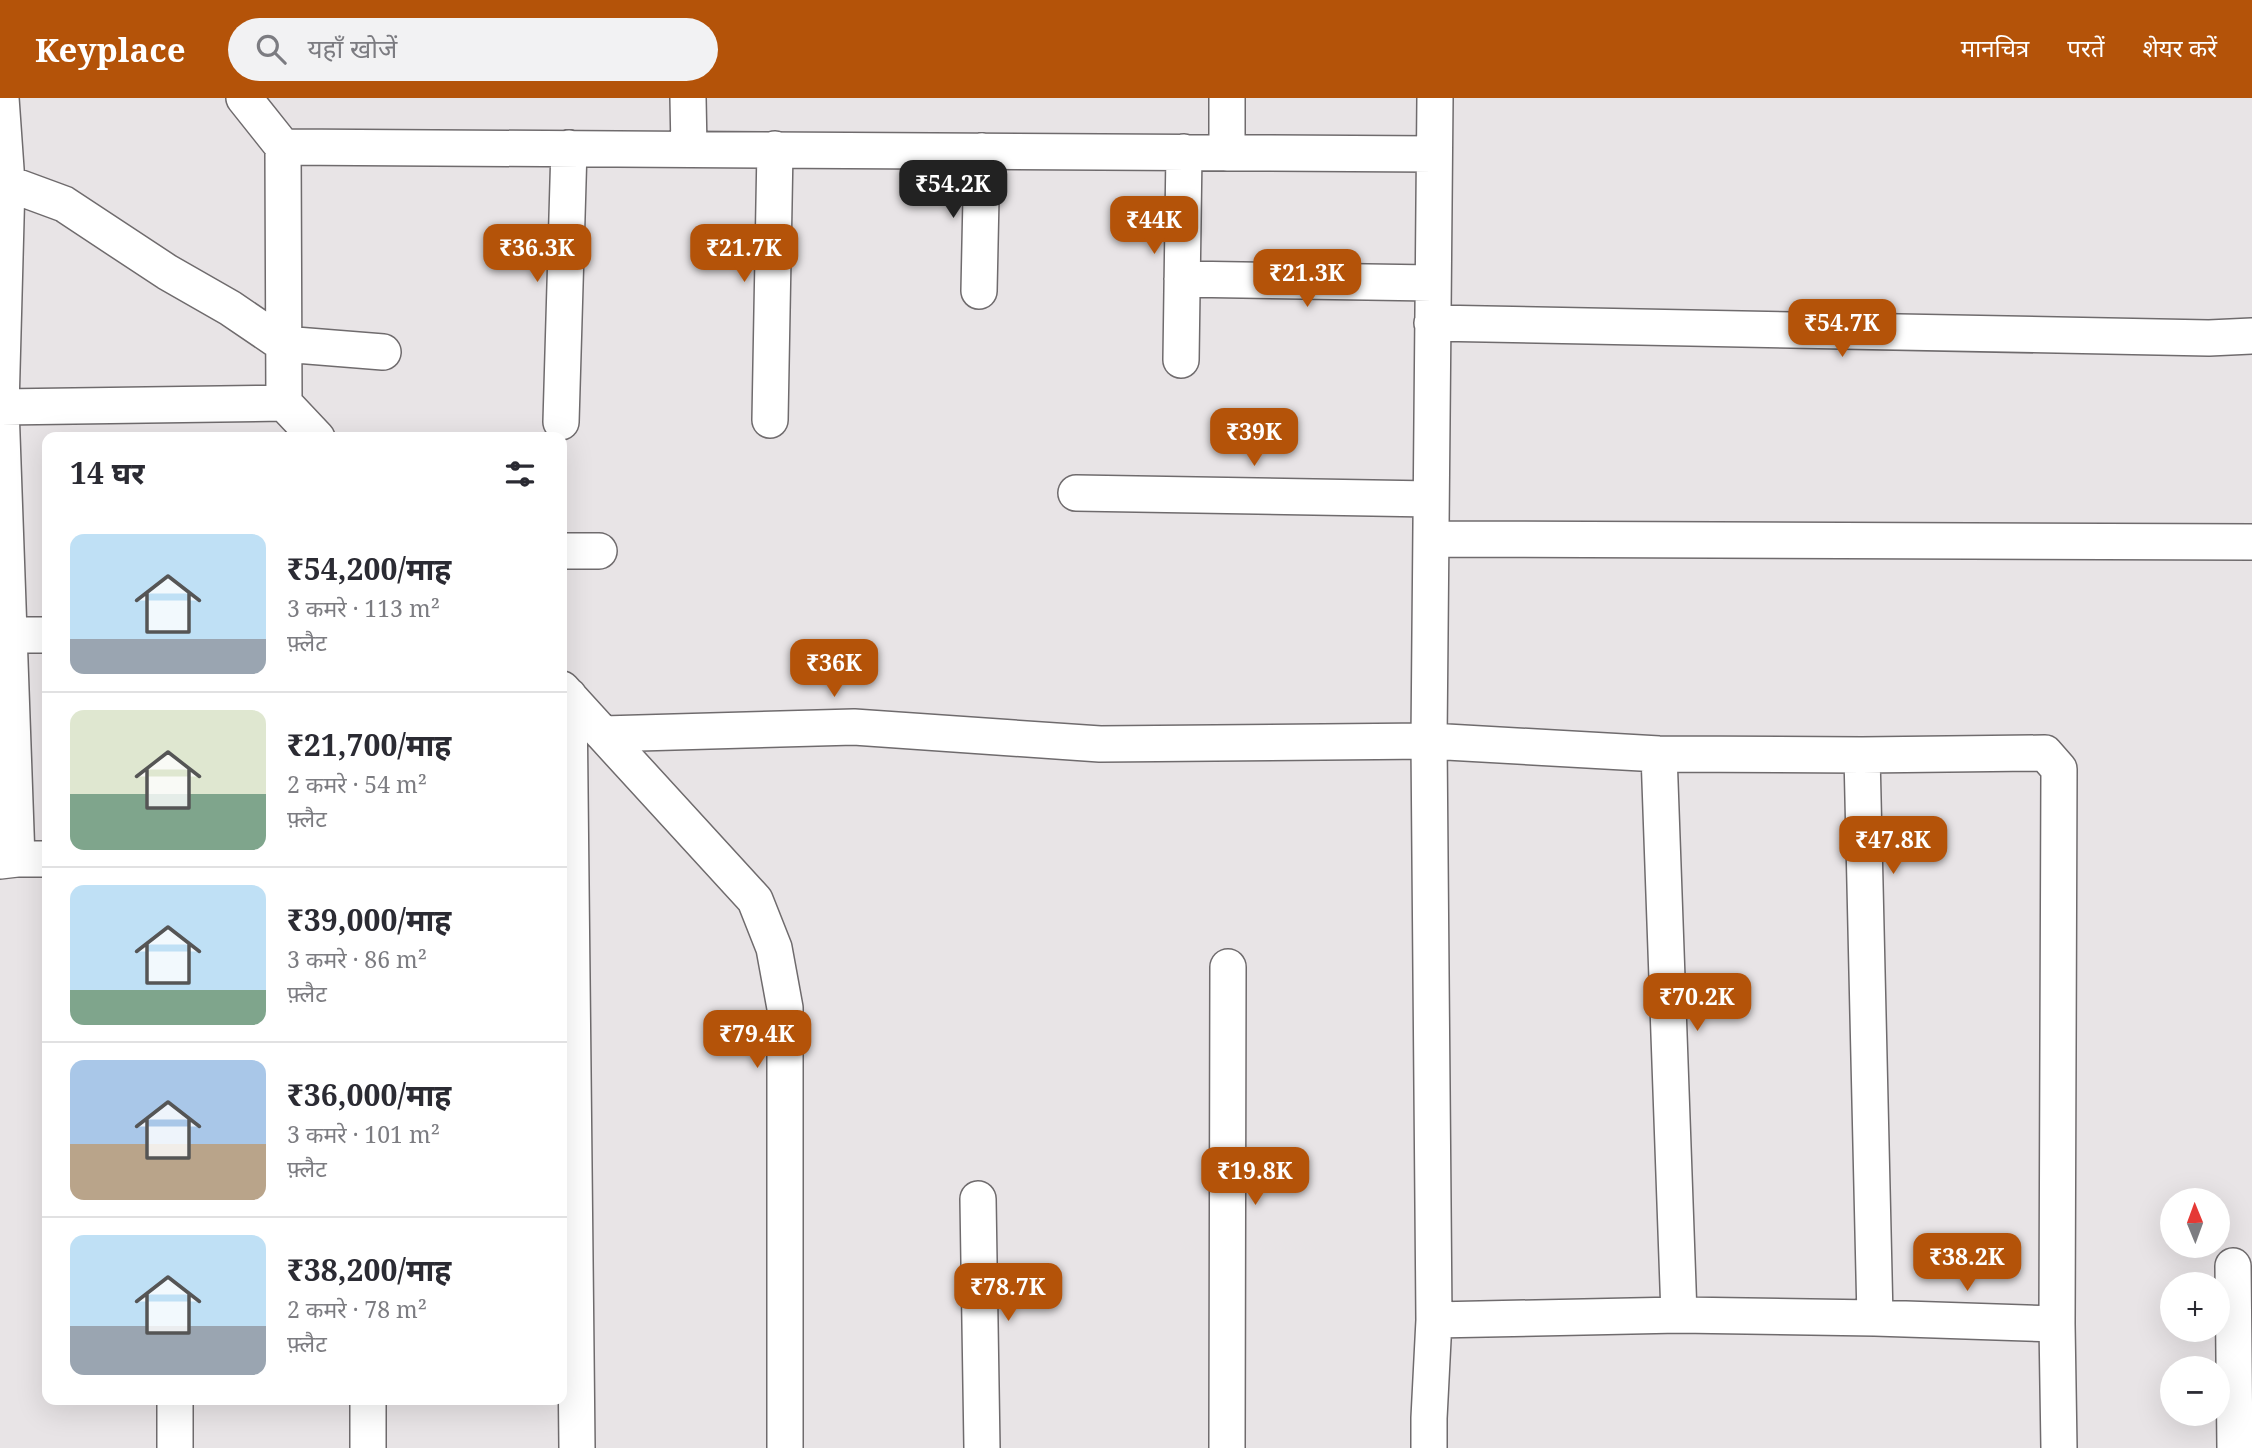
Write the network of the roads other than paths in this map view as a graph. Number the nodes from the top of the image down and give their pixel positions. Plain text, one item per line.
1 (1, 98) edge
2 (244, 98) edge
3 (688, 98) edge
4 (1227, 98) edge
5 (1435, 98) edge
6 (283, 146) junction
7 (569, 148) junction
8 (689, 149) junction
9 (775, 149) junction
10 (982, 151) junction
11 (1184, 152) junction
12 (1227, 153) junction
13 (1434, 154) junction
14 (7, 183) junction
15 (1182, 279) junction
16 (1432, 283) junction
17 (979, 291) dead end
18 (1432, 323) junction
19 (2252, 336) edge
20 (283, 344) junction
21 (383, 352) dead end
22 (1181, 360) dead end
23 (284, 403) junction
24 (1, 407) edge
25 (770, 420) dead end
26 (561, 422) dead end
27 (311, 432) edge
28 (1076, 493) dead end
29 (1431, 499) junction
30 (1431, 539) junction
31 (2252, 542) edge
32 (567, 551) edge
33 (599, 551) dead end
34 (8, 635) junction
35 (42, 635) edge
36 (567, 694) edge
37 (603, 734) junction
38 (1429, 741) junction
39 (1659, 754) junction
40 (1863, 755) junction
41 (567, 762) edge
42 (21, 860) edge
43 (1228, 967) dead end
44 (978, 1199) dead end
45 (2233, 1266) dead end
46 (1679, 1315) junction
47 (1875, 1318) junction
48 (1434, 1320) junction
49 (2057, 1324) junction
50 (175, 1405) edge
51 (368, 1405) edge
52 (175, 1448) edge
53 (368, 1448) edge
54 (577, 1448) edge
55 (785, 1448) edge
56 (982, 1448) edge
57 (1227, 1448) edge
58 (1429, 1448) edge
59 (2059, 1448) edge
60 (2235, 1448) edge

1 - 14 street
2 - 6 street
3 - 8 street
4 - 12 street
5 - 13 street
6 - 7 street
6 - 20 street
7 - 8 street
7 - 26 street
8 - 9 street
9 - 10 street
9 - 25 street
10 - 11 street
10 - 17 street
11 - 12 street
11 - 15 street
12 - 13 street
13 - 16 street
14 - 20 street
14 - 24 street
15 - 16 street
15 - 22 street
16 - 18 street
18 - 19 street
18 - 29 street
20 - 21 street
20 - 23 street
23 - 24 street
23 - 27 street
24 - 34 street
28 - 29 street
29 - 30 street
30 - 31 street
30 - 38 street
32 - 33 street
34 - 35 street
34 - 42 street
36 - 37 street
37 - 38 street
37 - 55 street
38 - 39 street
38 - 48 street
39 - 40 street
39 - 46 street
40 - 47 street
40 - 49 street
41 - 54 street
43 - 57 street
44 - 56 street
45 - 60 street
46 - 47 street
46 - 48 street
47 - 49 street
48 - 58 street
49 - 59 street
50 - 52 street
51 - 53 street

